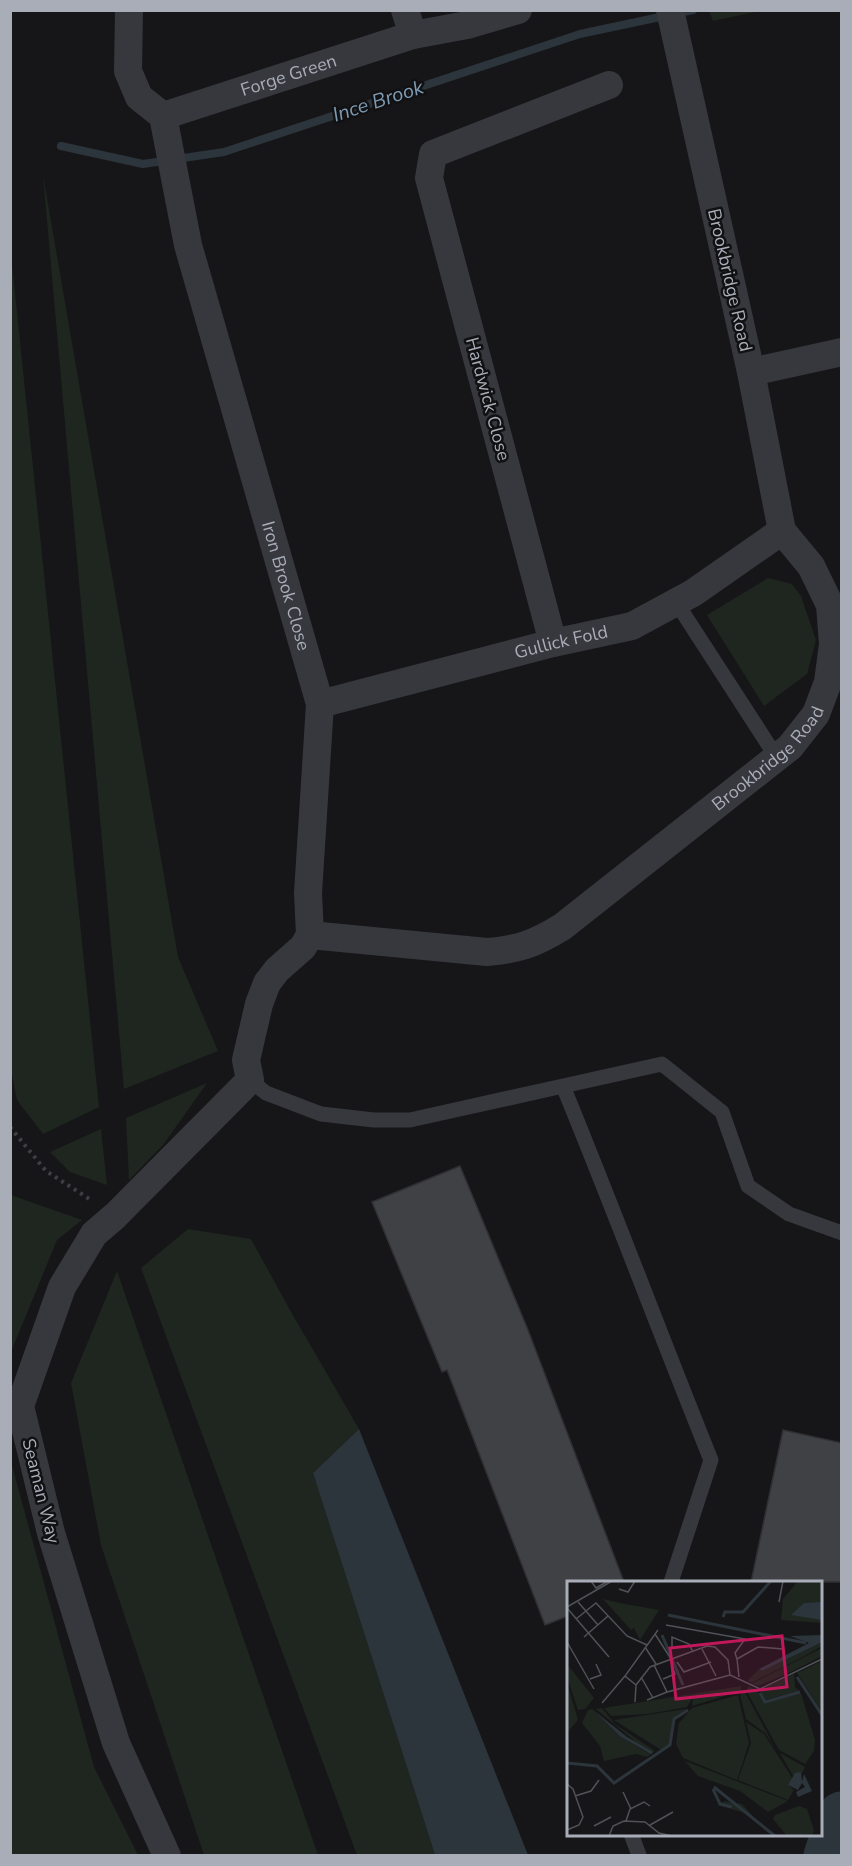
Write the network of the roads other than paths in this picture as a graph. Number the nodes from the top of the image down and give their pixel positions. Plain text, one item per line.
1 (129, 10) edge
2 (518, 10) edge
3 (670, 10) edge
4 (409, 23) edge
5 (609, 85) dead end
6 (164, 122) junction
7 (842, 352) edge
8 (751, 372) junction
9 (782, 531) junction
10 (676, 602) junction
11 (553, 643) junction
12 (837, 645) edge
13 (320, 704) junction
14 (777, 758) junction
15 (310, 935) junction
16 (250, 1080) junction
17 (563, 1086) junction
18 (842, 1233) edge
19 (671, 1581) edge
20 (632, 1836) edge
21 (639, 1855) edge
22 (167, 1856) edge

1 - 6 street
2 - 4 street, Forge Green
3 - 8 street, Brookbridge Road
4 - 6 street, Forge Green
5 - 11 street, Hardwick Close
6 - 13 street, Iron Brook Close
7 - 8 street
8 - 9 street, Brookbridge Road
9 - 10 street, Gullick Fold
9 - 12 street, Brookbridge Road
10 - 11 street, Gullick Fold
10 - 14 lane
11 - 13 street, Gullick Fold
12 - 14 street, Brookbridge Road
13 - 15 street, Iron Brook Close
14 - 15 street, Brookbridge Road
15 - 16 street
16 - 17 lane
16 - 22 street, Seaman Way
17 - 18 lane
17 - 19 lane
20 - 21 lane

